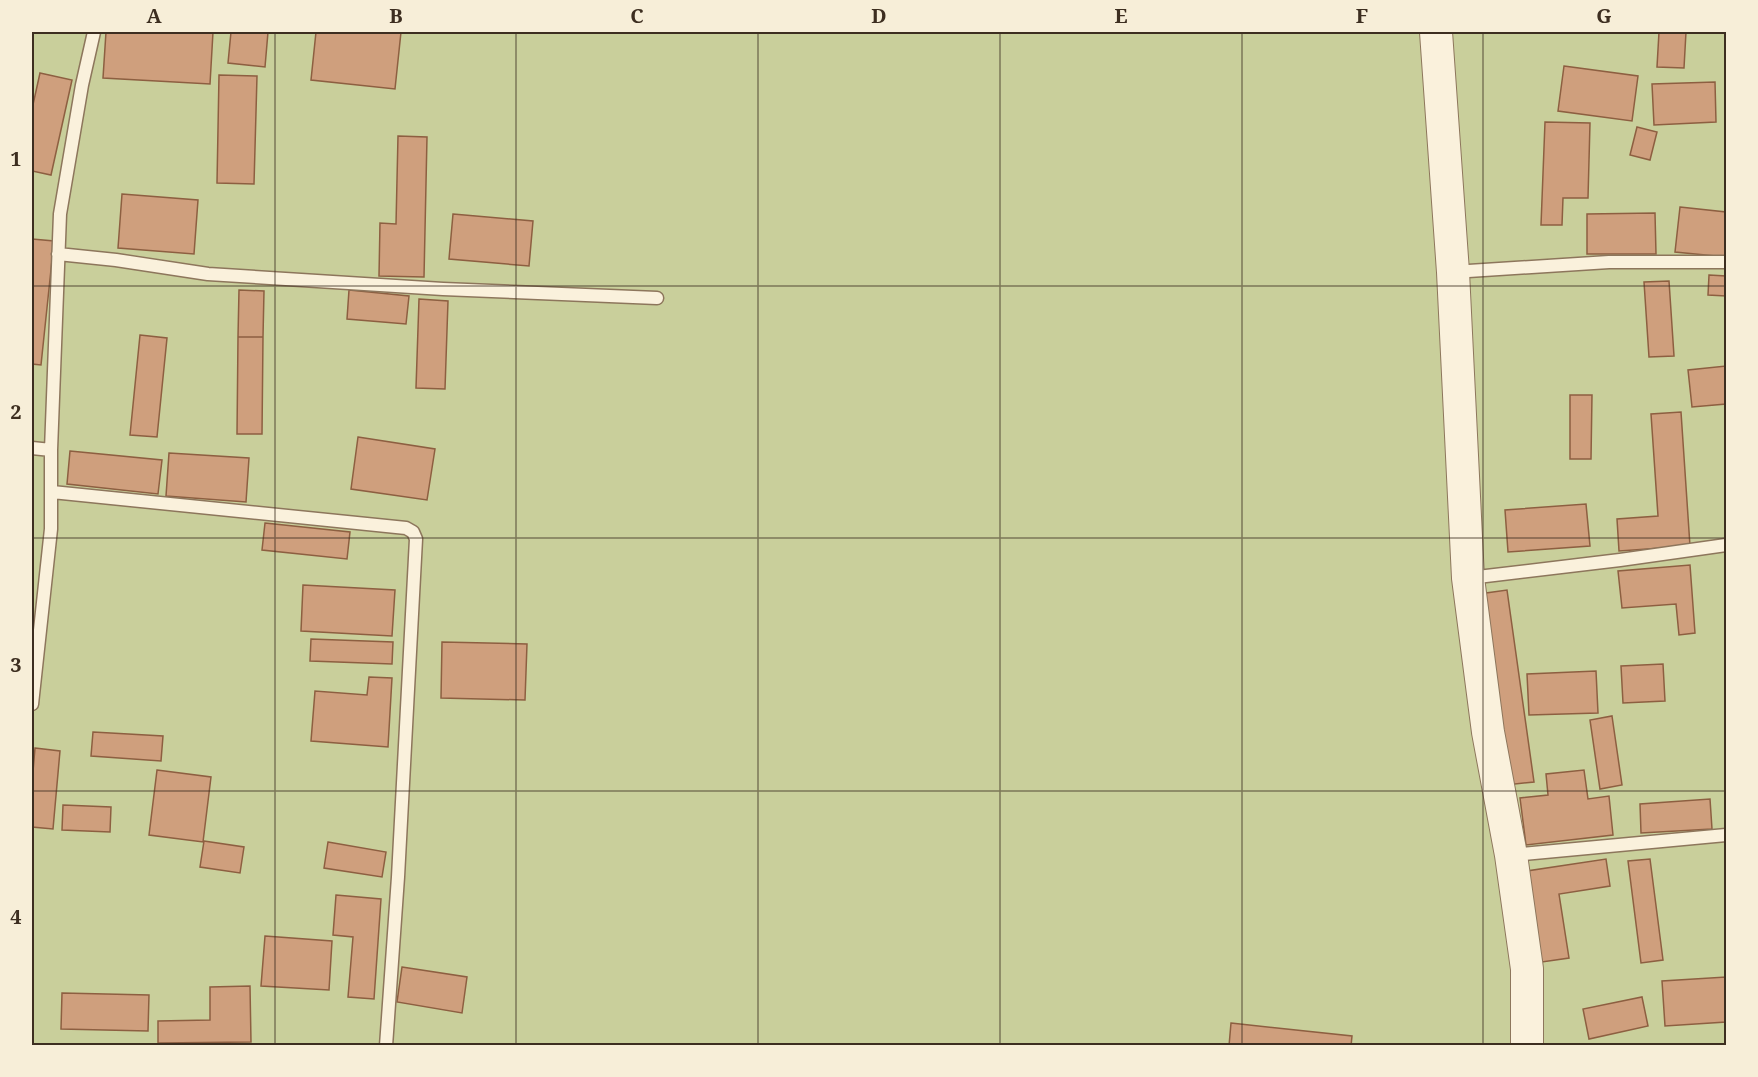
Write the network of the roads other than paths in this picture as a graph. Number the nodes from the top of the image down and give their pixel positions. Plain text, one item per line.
1 (94, 32) edge
2 (1436, 32) edge
3 (58, 254) junction
4 (1726, 262) edge
5 (1453, 272) junction
6 (657, 298) dead end
7 (32, 448) edge
8 (51, 450) junction
9 (52, 492) junction
10 (1726, 545) edge
11 (1468, 578) junction
12 (32, 704) edge
13 (1726, 835) edge
14 (1511, 855) junction
15 (386, 1046) edge
16 (1527, 1046) edge

1 - 3 lane
2 - 5 street
3 - 6 lane
3 - 8 lane
4 - 5 lane
5 - 11 street
7 - 8 lane
8 - 9 lane
9 - 12 lane
9 - 15 lane
10 - 11 lane
11 - 14 street
13 - 14 lane
14 - 16 street

